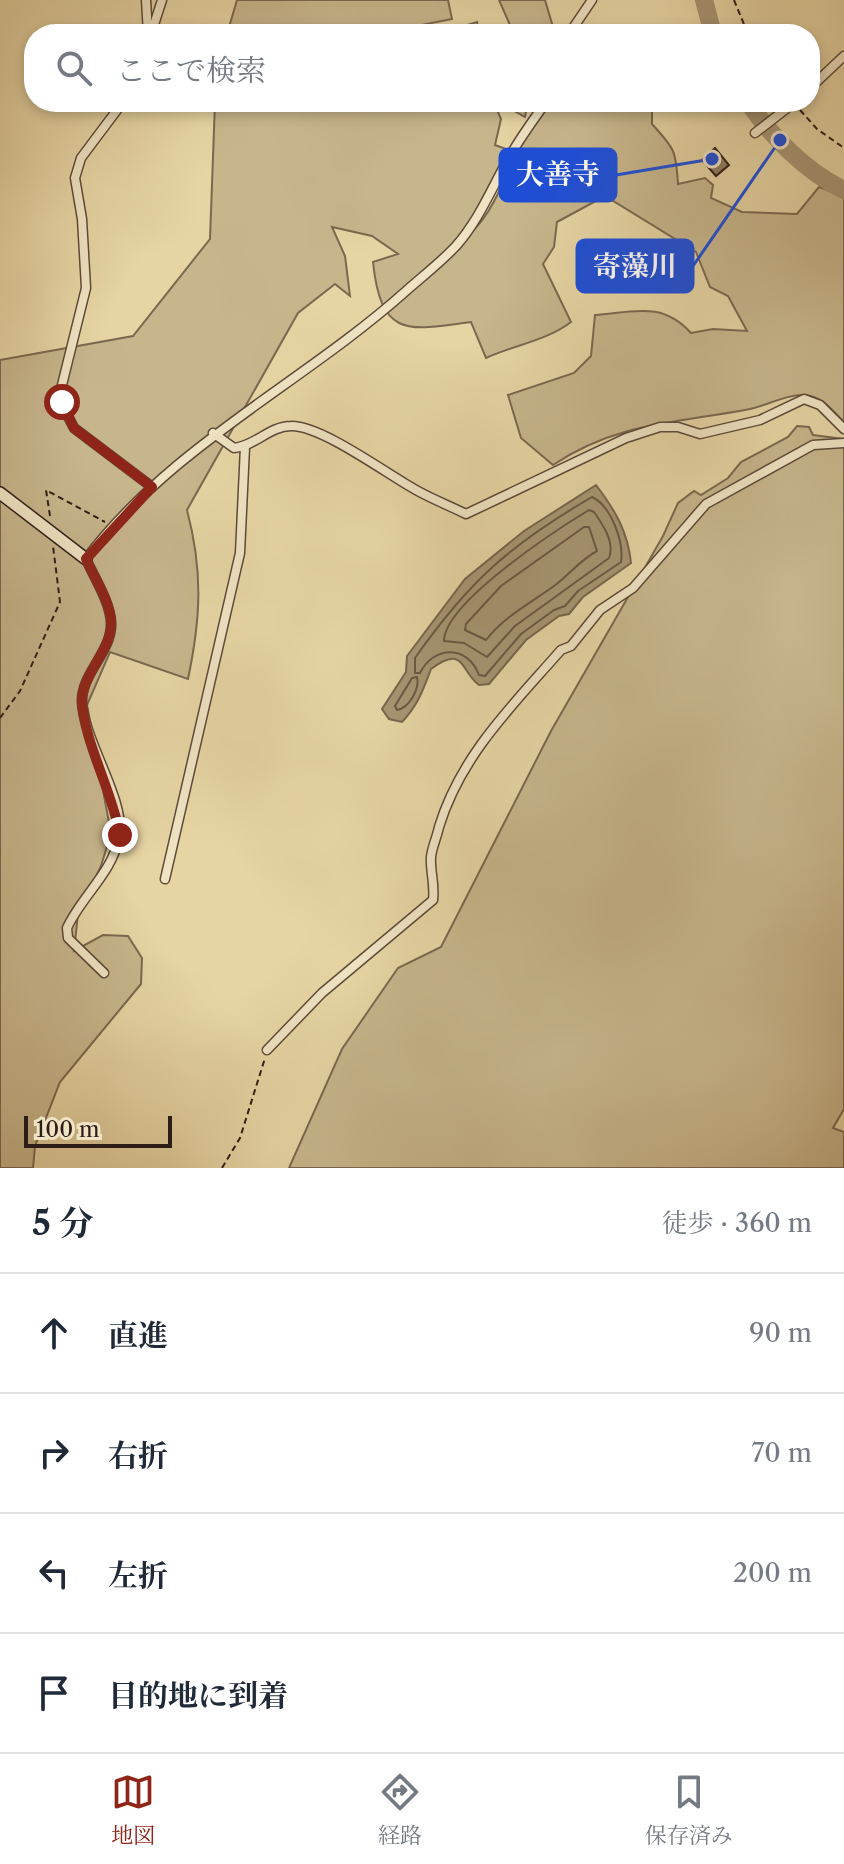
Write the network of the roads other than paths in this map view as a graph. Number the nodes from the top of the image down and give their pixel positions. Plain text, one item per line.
1 (146, 0) edge
2 (162, 0) edge
3 (592, 0) edge
4 (148, 24) edge
5 (153, 24) edge
6 (576, 24) edge
7 (844, 56) edge
8 (820, 79) edge
9 (116, 112) edge
10 (539, 112) edge
11 (781, 112) edge
12 (755, 133) dead end
13 (844, 429) edge
14 (213, 433) junction
15 (844, 443) edge
16 (245, 447) junction
17 (152, 487) junction
18 (0, 493) edge
19 (86, 559) junction
20 (165, 879) dead end
21 (104, 973) dead end
22 (267, 1050) road end

1 - 4 street
2 - 5 street
3 - 6 street
7 - 8 street
9 - 17 street
10 - 14 street
11 - 12 street
13 - 16 street
14 - 16 street
14 - 17 street
15 - 22 street
16 - 20 street
17 - 19 street
18 - 19 street
19 - 21 street

